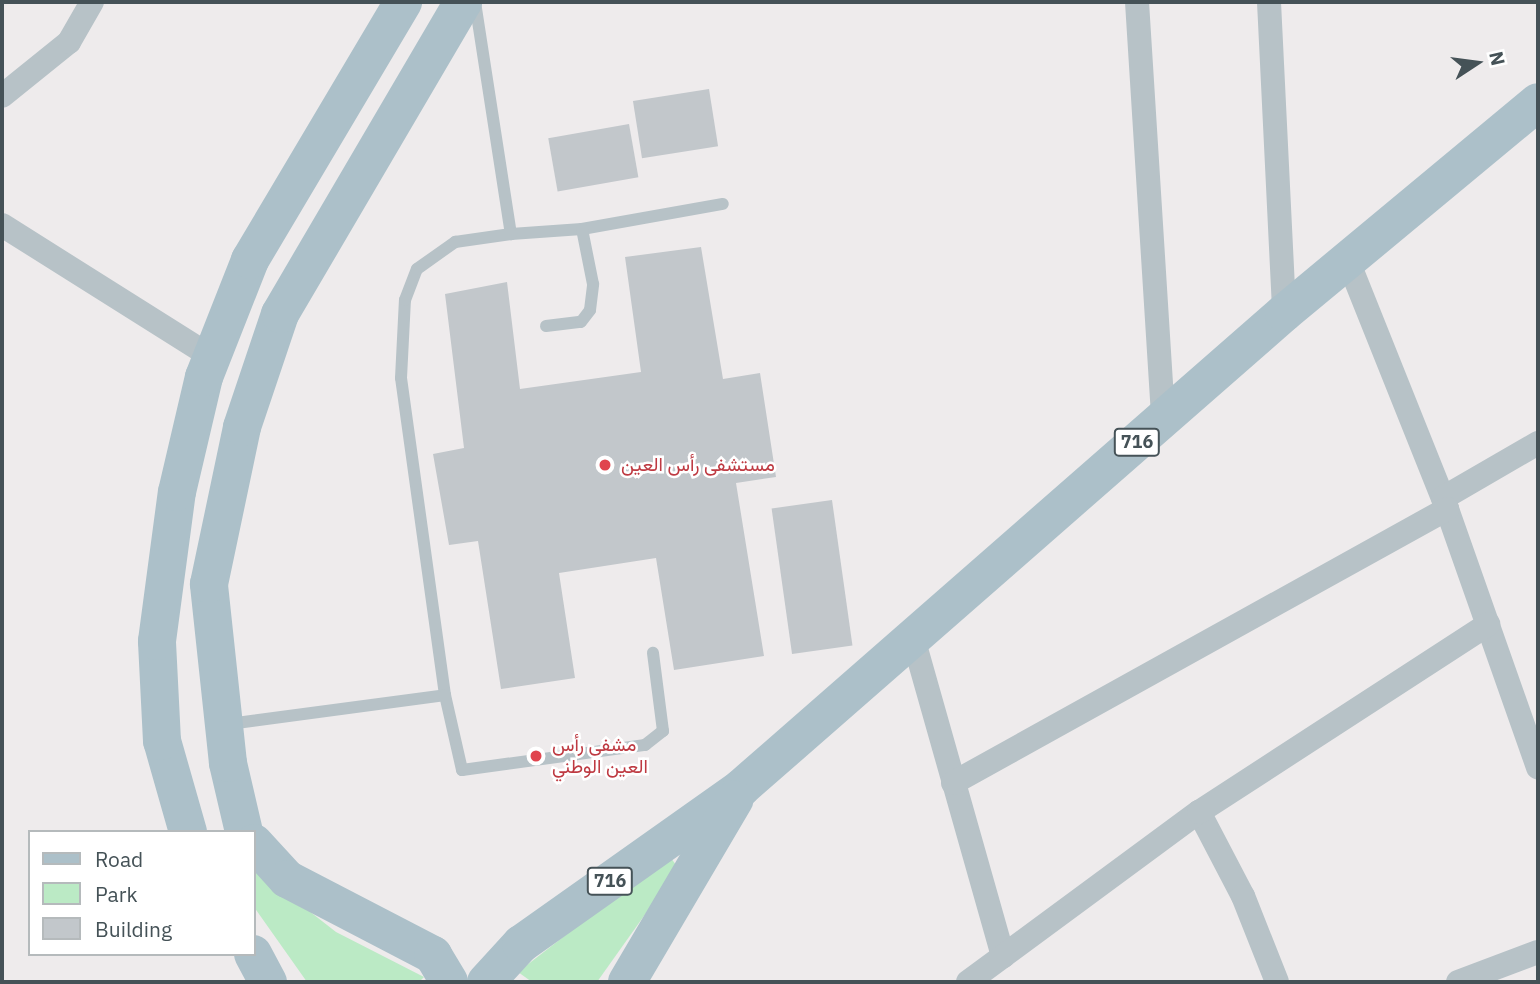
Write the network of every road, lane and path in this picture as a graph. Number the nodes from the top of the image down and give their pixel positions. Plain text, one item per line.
1 (92, 2) edge
2 (403, 2) edge
3 (464, 2) edge
4 (475, 2) edge
5 (1137, 2) edge
6 (1269, 2) edge
7 (2, 96) edge
8 (1538, 102) edge
9 (723, 204) dead end
10 (2, 225) edge
11 (582, 229) junction
12 (511, 234) junction
13 (1348, 261) junction
14 (1284, 313) junction
15 (547, 326) dead end
16 (212, 357) junction
17 (1163, 419) junction
18 (1538, 443) edge
19 (1445, 504) junction
20 (1488, 624) junction
21 (913, 638) junction
22 (653, 653) dead end
23 (445, 695) junction
24 (223, 725) junction
25 (1538, 767) edge
26 (953, 783) junction
27 (741, 788) junction
28 (1199, 812) junction
29 (187, 830) edge
30 (244, 830) edge
31 (256, 845) edge
32 (1538, 952) edge
33 (254, 956) edge
34 (1003, 957) junction
35 (637, 975) edge
36 (268, 982) edge
37 (449, 982) edge
38 (486, 982) edge
39 (968, 982) edge
40 (1278, 982) edge
41 (1458, 982) edge

1 - 7 street
2 - 16 main road
3 - 24 main road
4 - 12 lane
5 - 17 street
6 - 14 street
8 - 13 main road, 716
9 - 11 lane
10 - 16 street
11 - 12 lane
11 - 15 lane
12 - 23 lane
13 - 14 main road, 716
13 - 19 street
14 - 17 main road, 716
16 - 29 main road
17 - 21 main road, 716
18 - 19 street
19 - 20 street
19 - 26 street
20 - 25 street
20 - 28 street
21 - 26 street
21 - 27 main road, 716
22 - 23 lane
23 - 24 lane
24 - 30 main road
26 - 34 street
27 - 35 main road, 716
27 - 38 main road, 716
28 - 34 street
28 - 40 street
31 - 37 main road
32 - 41 street
33 - 36 main road
34 - 39 street

